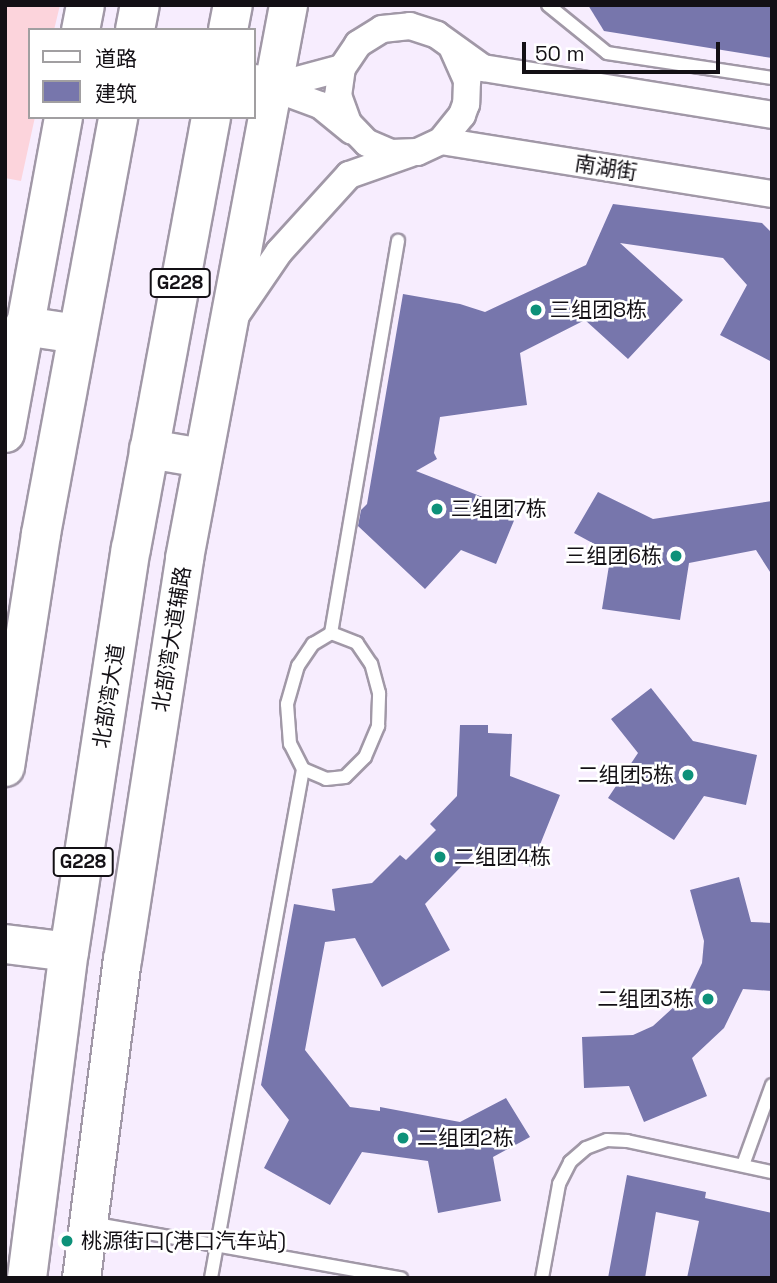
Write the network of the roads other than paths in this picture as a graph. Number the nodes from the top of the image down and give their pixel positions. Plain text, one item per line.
1 (85, 5) edge
2 (140, 5) edge
3 (233, 5) edge
4 (288, 5) edge
5 (412, 5) edge
6 (548, 5) edge
7 (80, 28) edge
8 (135, 28) edge
9 (228, 28) edge
10 (445, 42) junction
11 (342, 68) junction
12 (772, 78) edge
13 (263, 85) edge
14 (772, 115) edge
15 (63, 119) edge
16 (118, 119) edge
17 (211, 119) edge
18 (367, 144) junction
19 (429, 147) junction
20 (772, 194) edge
21 (398, 241) dead end
22 (24, 326) junction
23 (225, 331) junction
24 (77, 334) junction
25 (5, 433) edge
26 (149, 449) junction
27 (202, 458) junction
28 (331, 633) junction
29 (5, 767) edge
30 (303, 769) junction
31 (5, 944) edge
32 (69, 952) junction
33 (772, 1085) edge
34 (743, 1165) junction
35 (772, 1172) edge
36 (88, 1222) junction
37 (217, 1245) junction
38 (27, 1278) edge
39 (81, 1278) edge
40 (211, 1278) edge
41 (401, 1278) edge
42 (542, 1278) edge

1 - 7 main road
2 - 8 highway
3 - 9 highway
4 - 13 main road, 北部湾大道辅路
5 - 10 street
6 - 12 lane
10 - 11 street
10 - 14 street
10 - 19 street
11 - 13 street
11 - 18 street
13 - 18 street
13 - 23 main road, 北部湾大道辅路
15 - 22 main road
16 - 24 highway
17 - 26 highway, 北部湾大道 / G228
18 - 19 street
19 - 20 street, 南湖街
19 - 23 street
21 - 28 lane
22 - 24 highway
22 - 25 main road
23 - 27 main road, 北部湾大道辅路
24 - 29 highway
26 - 27 highway
26 - 32 highway, 北部湾大道 / G228
27 - 36 main road, 北部湾大道辅路
28 - 30 lane
28 - 30 lane
30 - 37 lane
31 - 32 highway
32 - 38 highway, 北部湾大道 / G228
33 - 34 lane
34 - 35 lane
34 - 42 lane
36 - 37 lane
36 - 39 main road, 北部湾大道辅路
37 - 40 lane
37 - 41 lane

